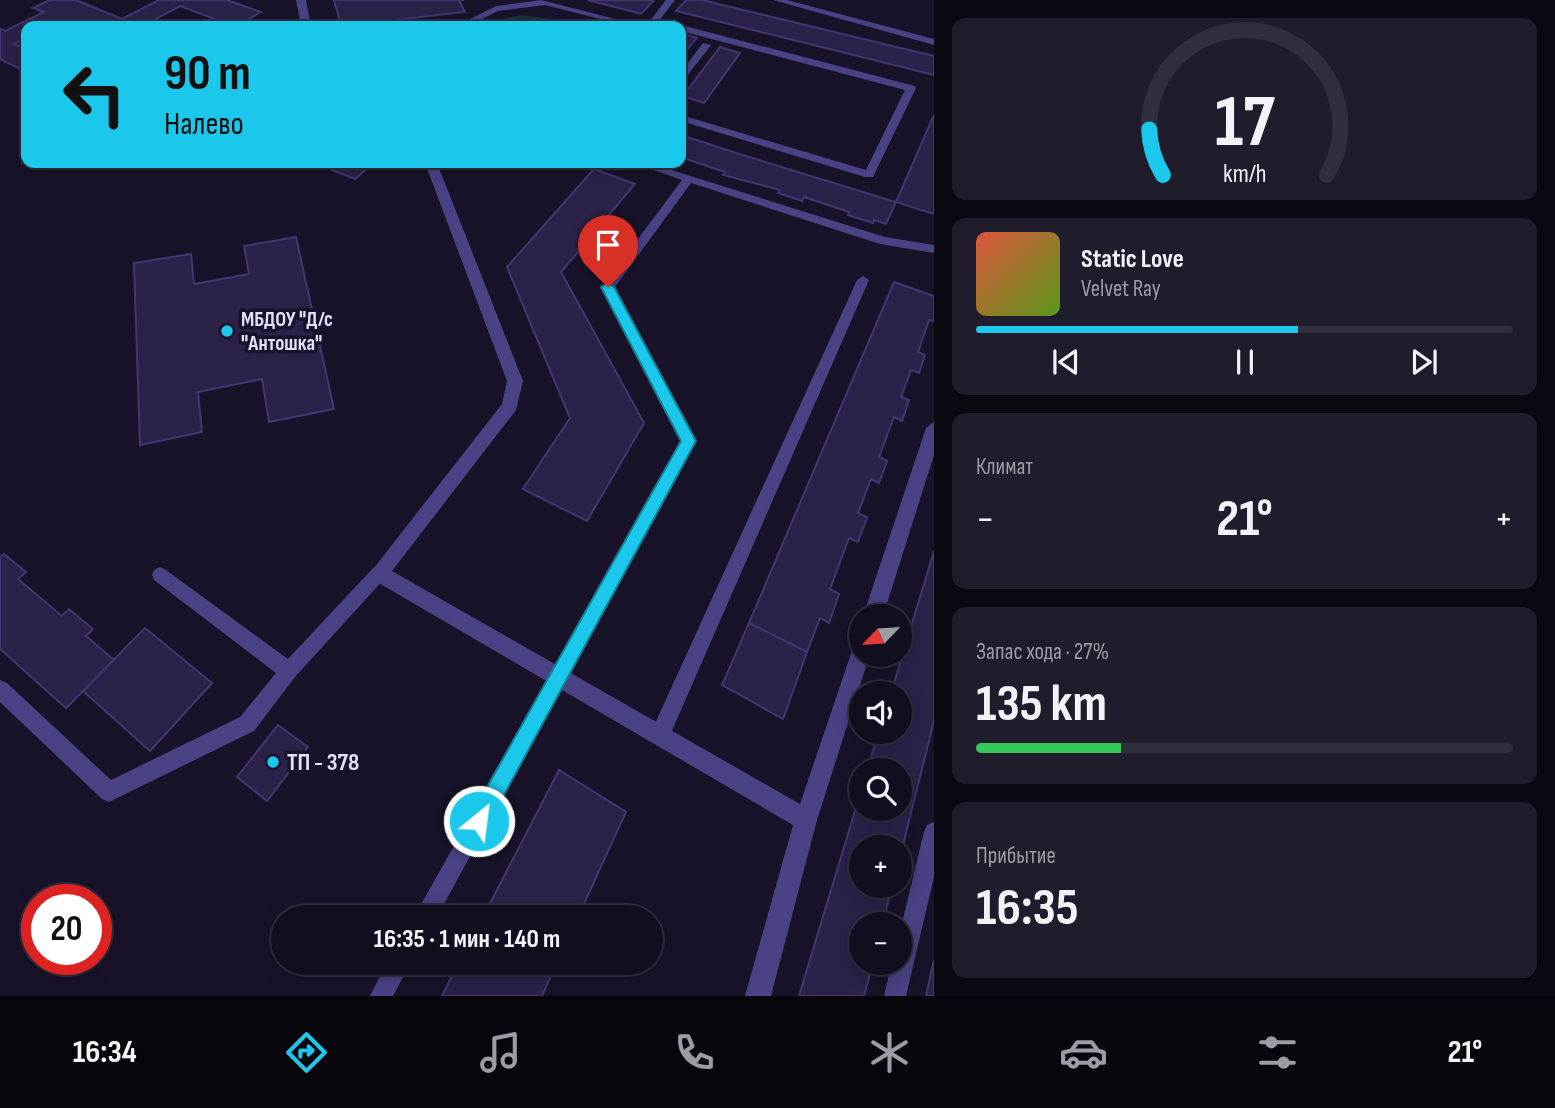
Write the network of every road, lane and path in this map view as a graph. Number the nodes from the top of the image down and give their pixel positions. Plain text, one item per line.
1 (301, 0) edge
2 (671, 0) edge
3 (777, 0) edge
4 (305, 21) edge
5 (472, 21) edge
6 (619, 21) edge
7 (658, 21) edge
8 (686, 29) edge
9 (934, 41) edge
10 (706, 45) dead end
11 (686, 71) edge
12 (686, 120) edge
13 (433, 168) edge
14 (655, 168) edge
15 (689, 179) junction
16 (934, 249) edge
17 (863, 280) dead end
18 (934, 428) edge
19 (379, 573) junction
20 (160, 575) dead end
21 (877, 604) edge
22 (856, 667) edge
23 (289, 671) junction
24 (560, 677) junction
25 (0, 688) edge
26 (660, 735) junction
27 (806, 820) junction
28 (934, 832) edge
29 (432, 905) edge
30 (393, 975) edge
31 (381, 996) edge
32 (758, 996) edge
33 (895, 996) edge

1 - 4 street
2 - 7 lane
3 - 9 lane
5 - 6 lane
8 - 12 lane
10 - 11 lane
13 - 19 street
14 - 15 lane
15 - 16 lane
15 - 24 lane
17 - 26 lane
18 - 21 street
19 - 23 lane
19 - 24 street
20 - 23 lane
22 - 27 street
23 - 25 lane
24 - 26 street
24 - 29 lane
26 - 27 street
27 - 32 street
28 - 33 lane
30 - 31 lane

